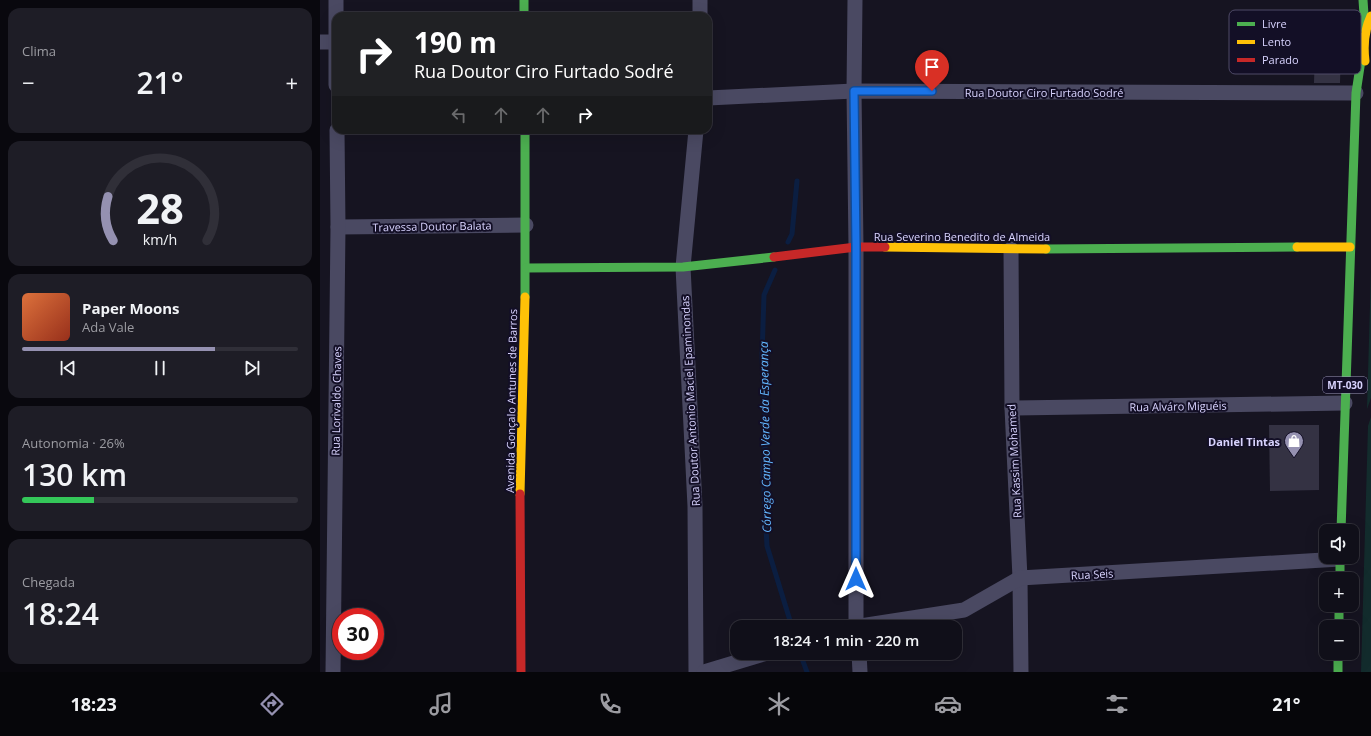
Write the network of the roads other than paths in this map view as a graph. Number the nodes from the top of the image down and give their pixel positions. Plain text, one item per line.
1 (336, 0) edge
2 (524, 0) edge
3 (700, 0) edge
4 (855, 0) edge
5 (1363, 0) edge
6 (336, 12) edge
7 (524, 12) edge
8 (700, 12) edge
9 (1371, 16) edge
10 (1365, 29) junction
11 (320, 42) edge
12 (332, 42) edge
13 (1363, 47) junction
14 (1361, 60) edge
15 (1368, 68) dead end
16 (1359, 74) edge
17 (854, 91) junction
18 (1356, 93) junction
19 (712, 98) edge
20 (337, 134) edge
21 (525, 134) edge
22 (696, 134) edge
23 (526, 225) junction
24 (338, 227) junction
25 (856, 247) junction
26 (1350, 247) junction
27 (1011, 250) junction
28 (683, 267) junction
29 (526, 268) junction
30 (1345, 403) junction
31 (1012, 408) junction
32 (1341, 524) edge
33 (1319, 559) edge
34 (1020, 578) junction
35 (856, 620) edge
36 (900, 620) edge
37 (744, 660) edge
38 (859, 660) edge
39 (1338, 660) edge
40 (334, 672) edge
41 (521, 672) edge
42 (696, 672) edge
43 (704, 672) edge
44 (860, 672) edge
45 (1021, 672) edge
46 (1338, 672) edge

1 - 6 street
2 - 7 main road
3 - 8 street
4 - 17 street
5 - 10 main road, MT-030
9 - 10 main road, MT-030
10 - 13 main road, MT-030
11 - 12 street
13 - 14 main road, MT-030
13 - 15 main road, MT-030
16 - 18 main road, MT-030
17 - 18 street, Rua Doutor Ciro Furtado Sodré
17 - 19 street, Rua Doutor Ciro Furtado Sodré
17 - 25 street
18 - 26 main road, MT-030
20 - 24 street, Rua Lorivaldo Chaves
21 - 23 main road, Avenida Gonçalo Antunes de Barros
22 - 28 street, Rua Doutor Antonio Maciel Epaminondas
23 - 24 street, Travessa Doutor Balata
23 - 29 main road, Avenida Gonçalo Antunes de Barros
24 - 40 street, Rua Lorivaldo Chaves
25 - 27 main road, Rua Severino Benedito de Almeida
25 - 28 main road, Rua Severino Benedito de Almeida
25 - 35 street
26 - 27 main road, Rua Severino Benedito de Almeida
26 - 30 main road, MT-030
27 - 31 street, Rua Kassim Mohamed
28 - 29 main road, Rua Severino Benedito de Almeida
28 - 42 street, Rua Doutor Antonio Maciel Epaminondas
29 - 41 main road, Avenida Gonçalo Antunes de Barros
30 - 31 street, Rua Alváro Miguéis
30 - 32 main road, MT-030
31 - 34 street, Rua Kassim Mohamed
33 - 34 street, Rua Seis
34 - 36 street, Rua Seis
34 - 45 street, Rua Kassim Mohamed
37 - 43 street
38 - 44 street
39 - 46 main road

